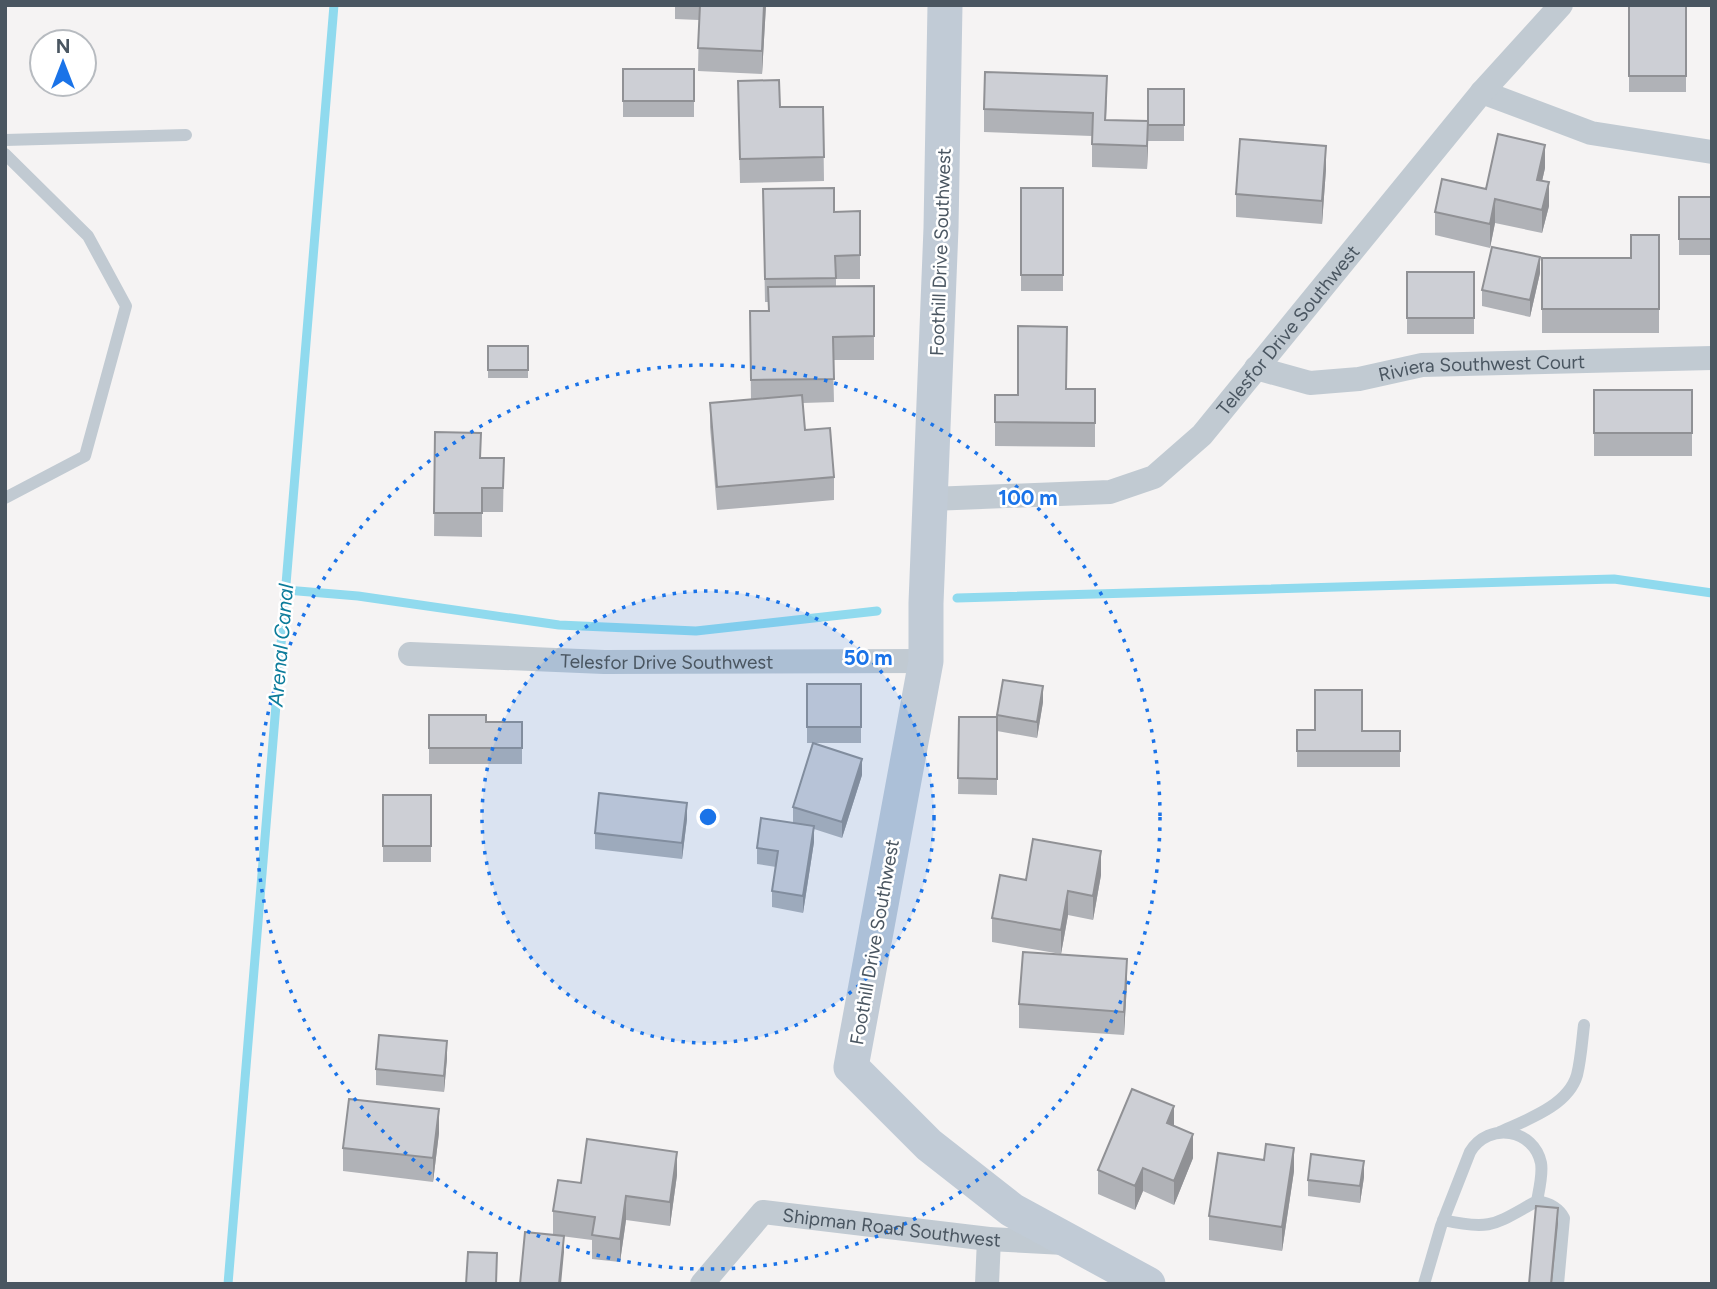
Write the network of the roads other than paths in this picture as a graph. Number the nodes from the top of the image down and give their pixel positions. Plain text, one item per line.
1 (946, 5) edge
2 (1561, 5) edge
3 (1482, 92) junction
4 (186, 135) dead end
5 (5, 140) edge
6 (1712, 152) edge
7 (5, 154) edge
8 (1712, 358) edge
9 (1256, 368) junction
10 (5, 498) edge
11 (931, 499) junction
12 (410, 654) dead end
13 (926, 661) junction
14 (1584, 1025) dead end
15 (1500, 1132) junction
16 (1537, 1202) junction
17 (1443, 1220) junction
18 (989, 1239) junction
19 (1071, 1243) junction
20 (702, 1284) edge
21 (987, 1284) edge
22 (1148, 1284) edge
23 (1424, 1284) edge
24 (1558, 1284) edge

1 - 11 street, Foothill Drive Southwest
2 - 3 street, Telesfor Drive Southwest
3 - 6 street
3 - 9 street, Telesfor Drive Southwest
4 - 5 lane
7 - 10 lane
8 - 9 street, Riviera Southwest Court
9 - 11 street, Telesfor Drive Southwest
11 - 13 street, Foothill Drive Southwest
12 - 13 street, Telesfor Drive Southwest
13 - 19 street, Foothill Drive Southwest
14 - 15 lane
15 - 16 lane
15 - 17 lane
16 - 17 lane
16 - 24 lane
17 - 23 lane
18 - 19 street, Shipman Road Southwest
18 - 20 street, Shipman Road Southwest
18 - 21 street
19 - 22 street, Foothill Drive Southwest

